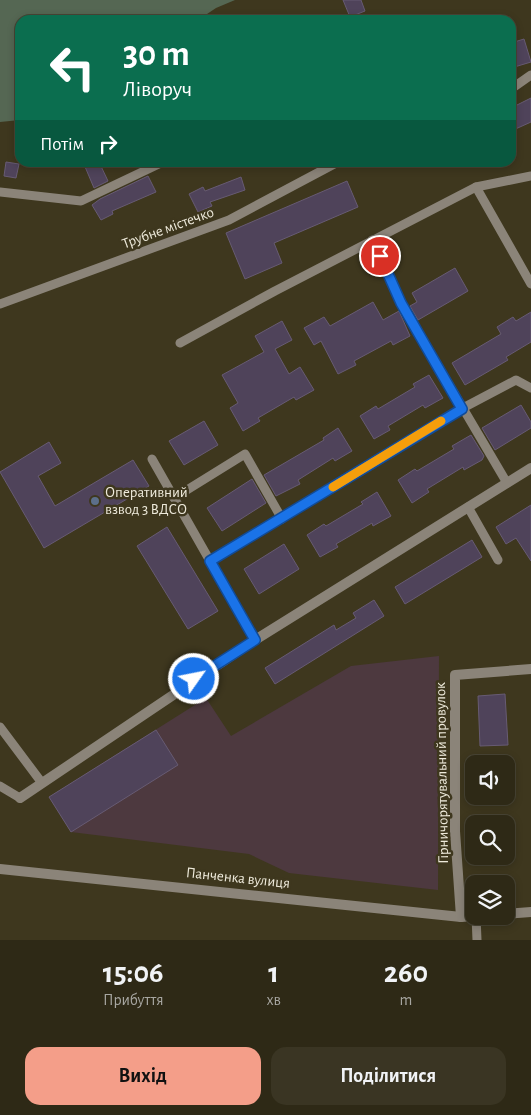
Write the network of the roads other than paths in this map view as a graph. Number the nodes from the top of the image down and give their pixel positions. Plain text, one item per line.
1 (531, 75) edge
2 (516, 86) edge
3 (152, 167) edge
4 (329, 167) edge
5 (531, 176) edge
6 (476, 187) junction
7 (0, 192) edge
8 (372, 240) junction
9 (531, 284) edge
10 (0, 304) edge
11 (180, 343) dead end
12 (531, 388) edge
13 (462, 409) junction
14 (152, 459) dead end
15 (531, 468) edge
16 (507, 483) junction
17 (174, 498) junction
18 (468, 507) junction
19 (282, 519) junction
20 (498, 560) dead end
21 (210, 561) junction
22 (255, 640) junction
23 (531, 670) edge
24 (0, 728) edge
25 (42, 783) junction
26 (0, 786) edge
27 (20, 798) joint
28 (0, 869) edge
29 (531, 912) edge
30 (515, 913) edge
31 (461, 916) junction
32 (465, 916) edge
33 (476, 925) edge
34 (478, 940) edge

1 - 2 lane
3 - 7 lane
4 - 10 lane, Трубне містечко
5 - 6 lane
6 - 8 lane
6 - 9 lane
8 - 11 lane
8 - 13 lane
12 - 13 lane
13 - 16 lane
13 - 19 lane
14 - 17 lane
15 - 16 street
16 - 18 street
17 - 19 lane
17 - 21 lane
18 - 20 lane
18 - 22 street
19 - 21 lane
21 - 22 lane
22 - 25 street
23 - 31 street, Гірничорятувальний провулок
24 - 25 lane
25 - 27 street
26 - 27 lane
28 - 31 street, Панченка вулиця
29 - 30 street
31 - 32 street, Панченка вулиця
33 - 34 lane

